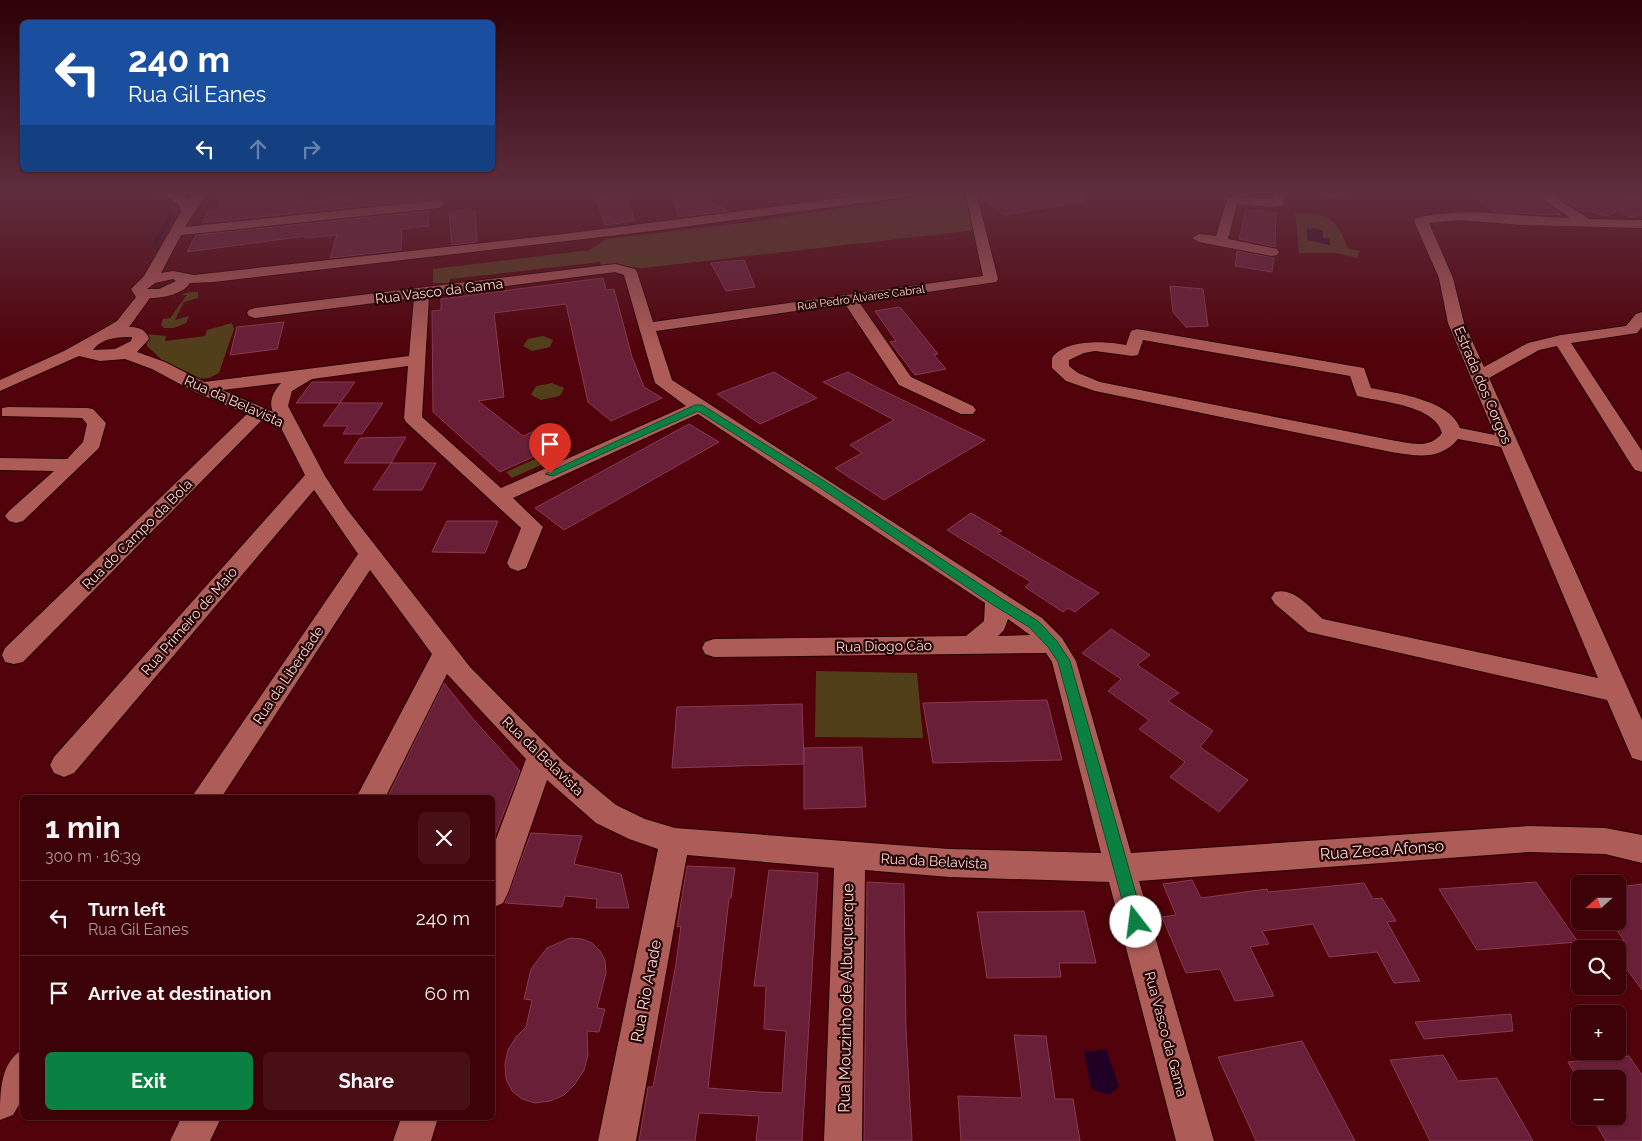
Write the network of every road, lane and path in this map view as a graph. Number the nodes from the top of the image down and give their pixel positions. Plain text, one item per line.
1 (168, 245) edge
2 (499, 245) edge
3 (983, 245) edge
4 (1240, 245) edge
5 (1432, 245) edge
6 (1272, 252) dead end
7 (161, 257) junction
8 (150, 279) junction
9 (175, 282) junction
10 (140, 292) junction
11 (422, 293) junction
12 (850, 300) junction
13 (255, 313) dead end
14 (1642, 317) edge
15 (646, 328) junction
16 (139, 339) junction
17 (1561, 340) junction
18 (100, 348) junction
19 (146, 360) junction
20 (416, 360) junction
21 (310, 373) junction
22 (1479, 376) junction
23 (0, 386) edge
24 (202, 388) junction
25 (698, 407) junction
26 (967, 410) dead end
27 (8, 412) dead end
28 (260, 413) junction
29 (288, 423) junction
30 (1452, 434) junction
31 (1508, 443) junction
32 (0, 464) edge
33 (72, 465) junction
34 (1642, 466) edge
35 (314, 476) junction
36 (500, 496) junction
37 (16, 516) dead end
38 (370, 554) junction
39 (518, 563) dead end
40 (1283, 598) dead end
41 (997, 602) junction
42 (1053, 644) junction
43 (972, 645) junction
44 (714, 648) dead end
45 (446, 653) junction
46 (14, 655) dead end
47 (1617, 692) junction
48 (1642, 750) edge
49 (541, 757) junction
50 (64, 765) dead end
51 (207, 795) edge
52 (372, 795) edge
53 (675, 841) junction
54 (1642, 849) edge
55 (850, 855) junction
56 (1121, 868) junction
57 (495, 885) edge
58 (20, 1071) edge
59 (0, 1102) edge
60 (201, 1120) edge
61 (419, 1120) edge
62 (189, 1141) edge
63 (412, 1141) edge
64 (618, 1141) edge
65 (842, 1141) edge
66 (1195, 1141) edge

1 - 7 street
2 - 9 street
3 - 12 street, Rua Pedro Álvares Cabral
4 - 6 street
5 - 22 street, Estrada dos Corgos
7 - 8 street
7 - 9 street
8 - 9 street
8 - 10 street
9 - 10 street
9 - 16 street
10 - 18 street
11 - 13 street, Rua Vasco da Gama
11 - 15 street, Rua Vasco da Gama
11 - 20 street
12 - 15 street, Rua Pedro Álvares Cabral
12 - 26 street
14 - 17 street
15 - 25 street, Rua Vasco da Gama
16 - 18 street
16 - 19 street
17 - 22 street
17 - 34 street
18 - 19 street, Rua da Belavista
18 - 23 street
19 - 24 street, Rua da Belavista
20 - 21 street
20 - 36 street
21 - 24 street
21 - 29 street
22 - 31 street, Estrada dos Corgos
24 - 28 street, Rua da Belavista
25 - 36 street
25 - 41 street, Rua Vasco da Gama
27 - 33 street
28 - 29 street, Rua da Belavista
28 - 46 street, Rua do Campo da Bola
29 - 35 street, Rua da Belavista
30 - 30 street
30 - 31 street
31 - 47 street, Estrada dos Corgos
32 - 33 street
33 - 37 street
35 - 38 street, Rua da Belavista
35 - 50 street, Rua Primeiro de Maio
36 - 39 street
38 - 45 street, Rua da Belavista
38 - 51 street, Rua da Liberdade
40 - 47 street
41 - 42 street, Rua Vasco da Gama
41 - 43 street
42 - 43 street, Rua Diogo Cão
42 - 56 street, Rua Vasco da Gama
43 - 44 street, Rua Diogo Cão
45 - 49 street, Rua da Belavista
45 - 52 street
47 - 48 street, Estrada dos Corgos
49 - 53 street, Rua da Belavista
49 - 57 street
53 - 55 street, Rua da Belavista
53 - 64 street, Rua Rio Arade
54 - 56 street, Rua Zeca Afonso
55 - 56 street, Rua da Belavista
55 - 65 street, Rua Mouzinho de Albuquerque
56 - 66 street, Rua Vasco da Gama
58 - 59 street
60 - 62 street
61 - 63 street

